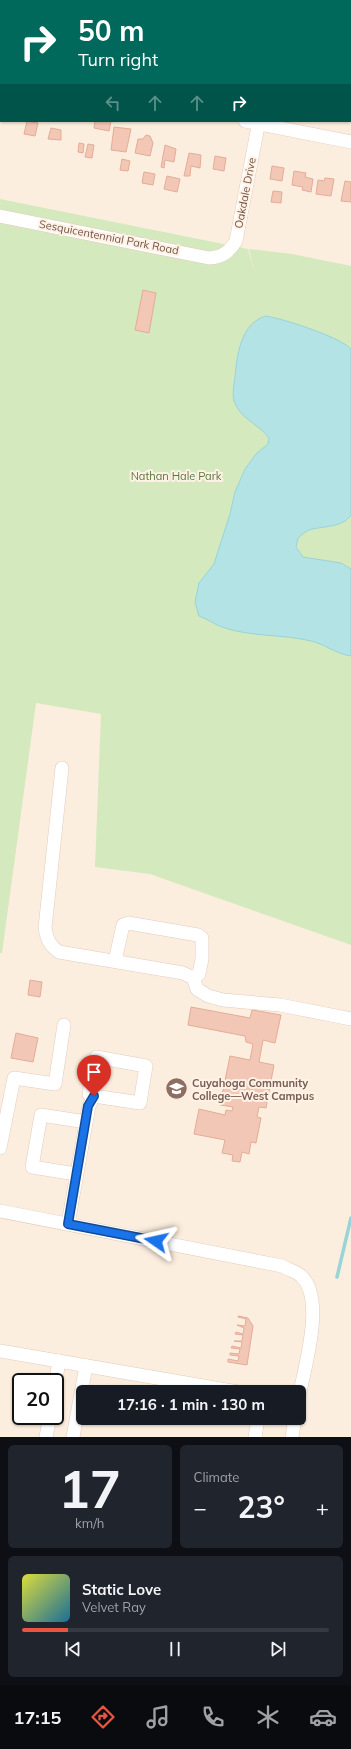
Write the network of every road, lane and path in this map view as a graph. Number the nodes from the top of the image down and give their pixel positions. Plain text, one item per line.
1 (259, 122) edge
2 (351, 142) edge
3 (0, 216) edge
4 (218, 257) joint
5 (62, 768) dead end
6 (115, 961) junction
7 (192, 978) junction
8 (351, 1019) edge
9 (64, 1025) dead end
10 (94, 1096) junction
11 (86, 1122) junction
12 (2, 1128) edge
13 (0, 1148) edge
14 (76, 1174) junction
15 (0, 1211) edge
16 (68, 1224) junction
17 (0, 1351) edge
18 (59, 1361) junction
19 (86, 1366) junction
20 (57, 1373) edge
21 (197, 1385) edge
22 (301, 1385) edge
23 (48, 1425) edge
24 (257, 1425) edge
25 (294, 1425) edge
26 (46, 1437) edge
27 (74, 1437) edge
28 (255, 1437) edge
29 (292, 1437) edge

1 - 2 street
1 - 4 street, Oakdale Drive
3 - 4 street, Sesquicentennial Park Road
5 - 6 street
6 - 7 street
6 - 7 street
7 - 8 street
9 - 12 street
10 - 10 street
10 - 11 street
11 - 14 street
11 - 14 street
12 - 13 street
14 - 16 street
15 - 16 street
16 - 22 street
17 - 18 street
18 - 19 street
18 - 20 street
19 - 21 street
19 - 27 street
23 - 26 street
24 - 28 street
25 - 29 street

